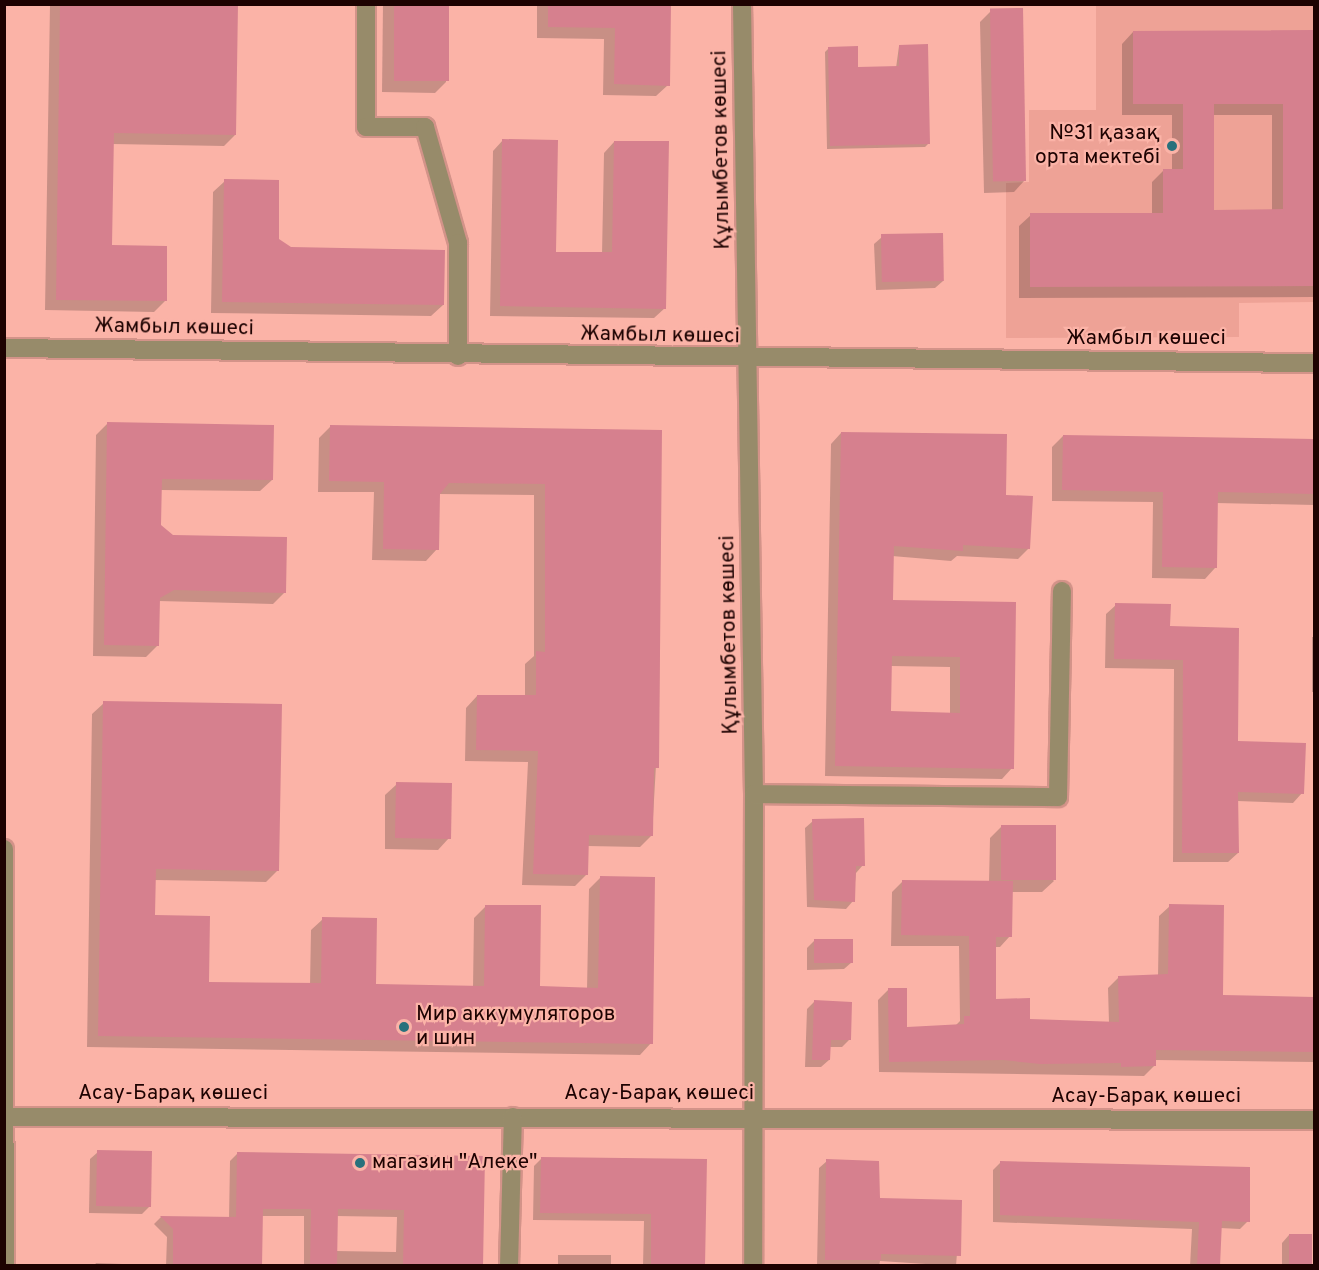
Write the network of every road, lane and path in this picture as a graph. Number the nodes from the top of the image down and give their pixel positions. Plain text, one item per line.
1 (366, 4) edge
2 (741, 4) edge
3 (4, 348) edge
4 (458, 356) junction
5 (750, 359) junction
6 (1314, 363) edge
7 (1062, 591) dead end
8 (754, 794) junction
9 (4, 849) edge
10 (753, 1116) junction
11 (5, 1117) edge
12 (513, 1117) junction
13 (1314, 1120) edge
14 (5, 1266) edge
15 (509, 1266) edge
16 (753, 1266) edge

1 - 4 street
2 - 5 street, Құлымбетов көшесі
3 - 4 street, Жамбыл көшесі
4 - 5 street, Жамбыл көшесі
5 - 6 street, Жамбыл көшесі
5 - 8 street, Құлымбетов көшесі
7 - 8 street
8 - 10 street, Құлымбетов көшесі
9 - 11 street
10 - 12 street, Асау-Барақ көшесі
10 - 13 street, Асау-Барақ көшесі
10 - 16 street, Құлымбетов көшесі
11 - 12 street, Асау-Барақ көшесі
11 - 14 street
12 - 15 street

